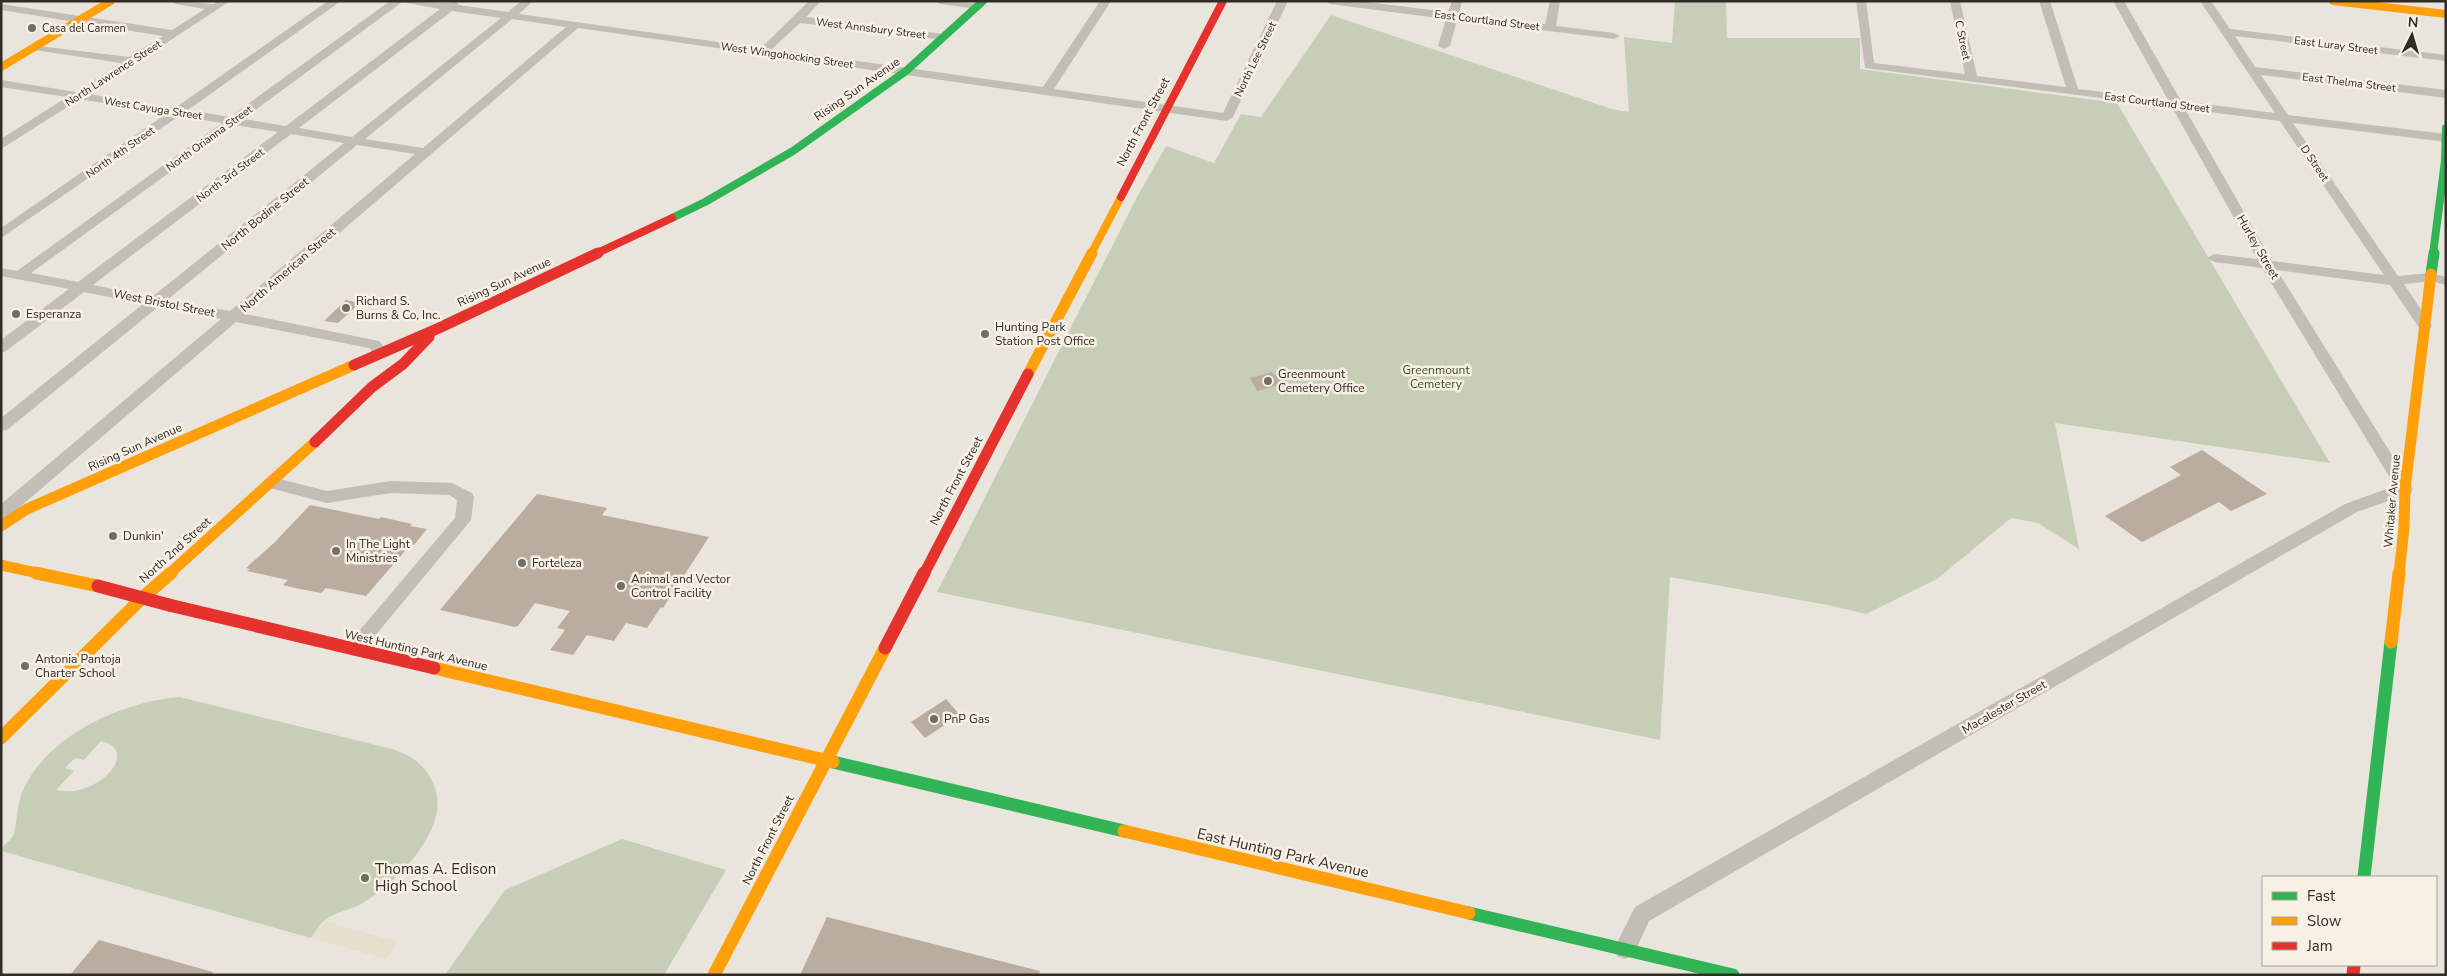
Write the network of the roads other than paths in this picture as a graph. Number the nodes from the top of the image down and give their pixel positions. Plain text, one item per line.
1 (29, 1) edge
2 (111, 1) edge
3 (176, 1) edge
4 (336, 1) edge
5 (397, 1) edge
6 (407, 1) edge
7 (528, 1) edge
8 (816, 1) edge
9 (940, 1) edge
10 (1106, 1) edge
11 (1223, 1) edge
12 (1283, 1) edge
13 (1330, 1) edge
14 (1457, 1) edge
15 (1555, 1) edge
16 (1861, 1) edge
17 (1955, 1) edge
18 (2044, 1) edge
19 (2118, 1) edge
20 (2205, 1) edge
21 (2333, 1) edge
22 (220, 4) edge
23 (454, 4) edge
24 (981, 4) edge
25 (2395, 5) edge
26 (1, 7) edge
27 (15, 9) junction
28 (2446, 14) edge
29 (511, 16) junction
30 (1453, 16) junction
31 (798, 19) junction
32 (81, 20) junction
33 (575, 25) junction
34 (1550, 28) junction
35 (2226, 32) junction
36 (173, 34) junction
37 (1614, 36) dead end
38 (944, 38) junction
39 (1444, 46) dead end
40 (35, 47) junction
41 (764, 51) junction
42 (2446, 58) edge
43 (130, 62) junction
44 (1, 67) edge
45 (2252, 70) junction
46 (906, 71) junction
47 (1972, 78) junction
48 (1, 83) edge
49 (1047, 91) junction
50 (2073, 91) junction
51 (2446, 94) edge
52 (77, 96) junction
53 (2177, 104) junction
54 (1167, 108) junction
55 (177, 112) junction
56 (1227, 117) joint
57 (2284, 118) junction
58 (232, 121) junction
59 (289, 130) junction
60 (2445, 134) edge
61 (7, 136) edge
62 (355, 141) junction
63 (1, 145) edge
64 (424, 152) junction
65 (1, 234) edge
66 (2214, 258) dead end
67 (2267, 265) junction
68 (1, 272) edge
69 (20, 276) junction
70 (2431, 277) junction
71 (2395, 281) junction
72 (2446, 281) edge
73 (82, 286) junction
74 (156, 302) junction
75 (234, 316) junction
76 (2425, 326) junction
77 (439, 328) junction
78 (1, 348) edge
79 (382, 353) junction
80 (341, 380) dead end
81 (318, 381) junction
82 (372, 387) junction
83 (356, 390) dead end
84 (351, 407) junction
85 (1, 426) edge
86 (272, 483) junction
87 (2405, 489) junction
88 (1, 514) edge
89 (1, 526) edge
90 (1, 565) edge
91 (354, 649) junction
92 (1, 738) edge
93 (826, 760) junction
94 (2364, 876) edge
95 (1624, 949) junction
96 (714, 975) edge
97 (1733, 975) edge

1 - 27 street
2 - 32 street
3 - 22 street
4 - 55 street, North 4th Street
5 - 58 street, North Orianna Street
6 - 23 street, West Wingohocking Street
7 - 29 street, North Bodine Street
8 - 31 street
9 - 24 street
10 - 49 street
11 - 54 street, North Front Street
12 - 56 street, North Lee Street
13 - 30 street, East Courtland Street
14 - 30 street
15 - 34 street
16 - 47 street, East Courtland Street
17 - 47 street, C Street
18 - 50 street
19 - 53 street, Hurley Street
20 - 35 street, D Street
21 - 25 street
22 - 36 street, North Lawrence Street
23 - 29 street, West Wingohocking Street
23 - 59 street, North 3rd Street
24 - 38 street, Rising Sun Avenue
25 - 28 street
26 - 27 street
27 - 32 street
29 - 33 street, West Wingohocking Street
29 - 62 street, North Bodine Street
30 - 34 street, East Courtland Street
30 - 39 street
31 - 38 street, West Annsbury Street
31 - 41 street
32 - 36 street
32 - 40 street
33 - 41 street, West Wingohocking Street
33 - 64 street, North American Street
34 - 37 street, East Courtland Street
35 - 42 street, East Luray Street
35 - 45 street, D Street
36 - 43 street, North Lawrence Street
38 - 46 street, Rising Sun Avenue
40 - 43 street
40 - 44 street
41 - 46 street, West Wingohocking Street
43 - 52 street, North Lawrence Street
45 - 51 street, East Thelma Street
45 - 57 street, D Street
46 - 49 street, West Wingohocking Street
46 - 77 street, Rising Sun Avenue
47 - 50 street, East Courtland Street
48 - 52 street, West Cayuga Street
49 - 54 street, West Wingohocking Street
50 - 53 street, East Courtland Street
52 - 55 street, West Cayuga Street
52 - 61 street, North Lawrence Street
53 - 57 street, East Courtland Street
53 - 67 street, Hurley Street
54 - 56 street, West Wingohocking Street
54 - 93 street, North Front Street
55 - 58 street, West Cayuga Street
55 - 65 street, North 4th Street
57 - 60 street, East Courtland Street
57 - 71 street, D Street
58 - 59 street, West Cayuga Street
58 - 69 street, North Orianna Street
59 - 62 street, West Cayuga Street
59 - 73 street, North 3rd Street
60 - 70 street, Whitaker Avenue
61 - 63 street, North Lawrence Street
62 - 64 street, West Cayuga Street
62 - 74 street, North Bodine Street
64 - 75 street, North American Street
66 - 67 street
67 - 71 street
67 - 87 street, Hurley Street
68 - 69 street, West Bristol Street
69 - 73 street, West Bristol Street
70 - 71 street
70 - 72 street
70 - 76 street, Whitaker Avenue
71 - 76 street, D Street
73 - 74 street, West Bristol Street
73 - 78 street, North 3rd Street
74 - 75 street, West Bristol Street
74 - 85 street, North Bodine Street
75 - 79 street, West Bristol Street
75 - 88 street, North American Street
76 - 87 street, Whitaker Avenue
77 - 79 street, Rising Sun Avenue
77 - 82 street, North 2nd Street
79 - 81 street, Rising Sun Avenue
79 - 82 street, North 2nd Street
80 - 81 street
81 - 89 street, Rising Sun Avenue
82 - 84 street, North 2nd Street
83 - 84 street
84 - 86 street, North 2nd Street
86 - 91 street
86 - 92 street, North 2nd Street
87 - 94 street, Whitaker Avenue
87 - 95 street, Macalester Street
90 - 91 street, West Hunting Park Avenue, bridge
91 - 93 street, West Hunting Park Avenue
93 - 95 street, East Hunting Park Avenue
93 - 96 street, North Front Street
95 - 97 street, East Hunting Park Avenue

